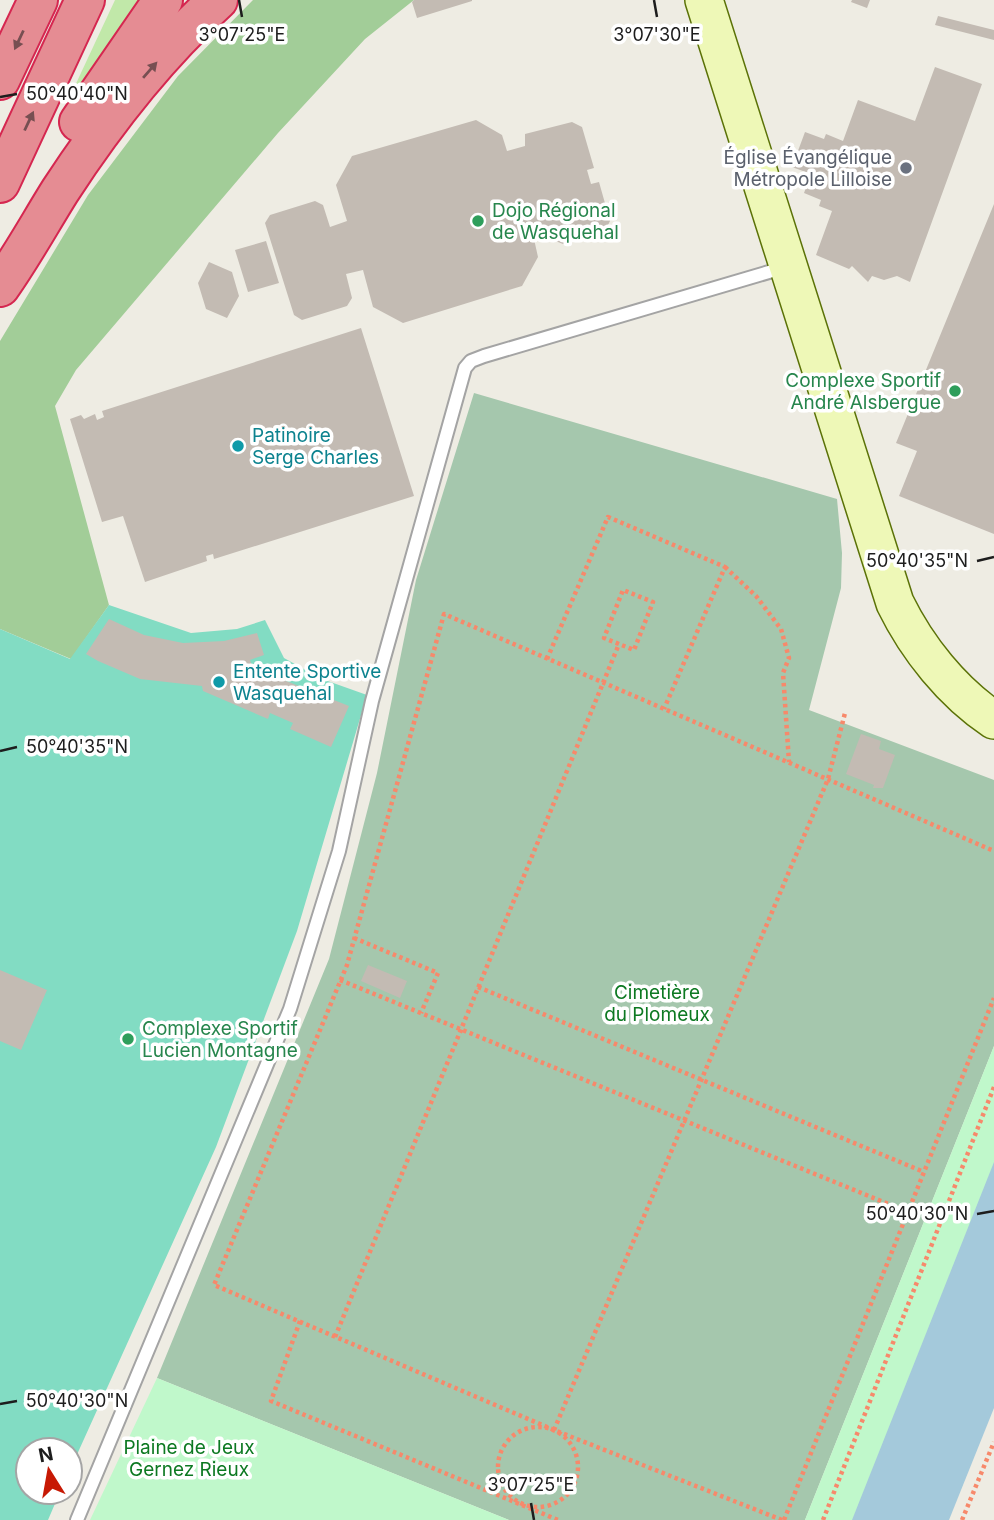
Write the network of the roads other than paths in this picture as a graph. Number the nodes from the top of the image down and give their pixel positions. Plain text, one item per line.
1 (38, 0) edge
2 (85, 0) edge
3 (163, 0) edge
4 (218, 0) edge
5 (695, 0) edge
6 (704, 0) edge
7 (718, 50) junction
8 (0, 80) edge
9 (0, 183) edge
10 (788, 267) junction
11 (0, 273) edge
12 (0, 287) edge
13 (994, 720) edge
14 (77, 1520) edge

1 -> 8 highway
9 -> 2 highway
3 - 11 highway
12 -> 4 highway
5 - 7 street
6 - 7 street
7 - 10 street
10 - 13 street
10 - 14 lane

